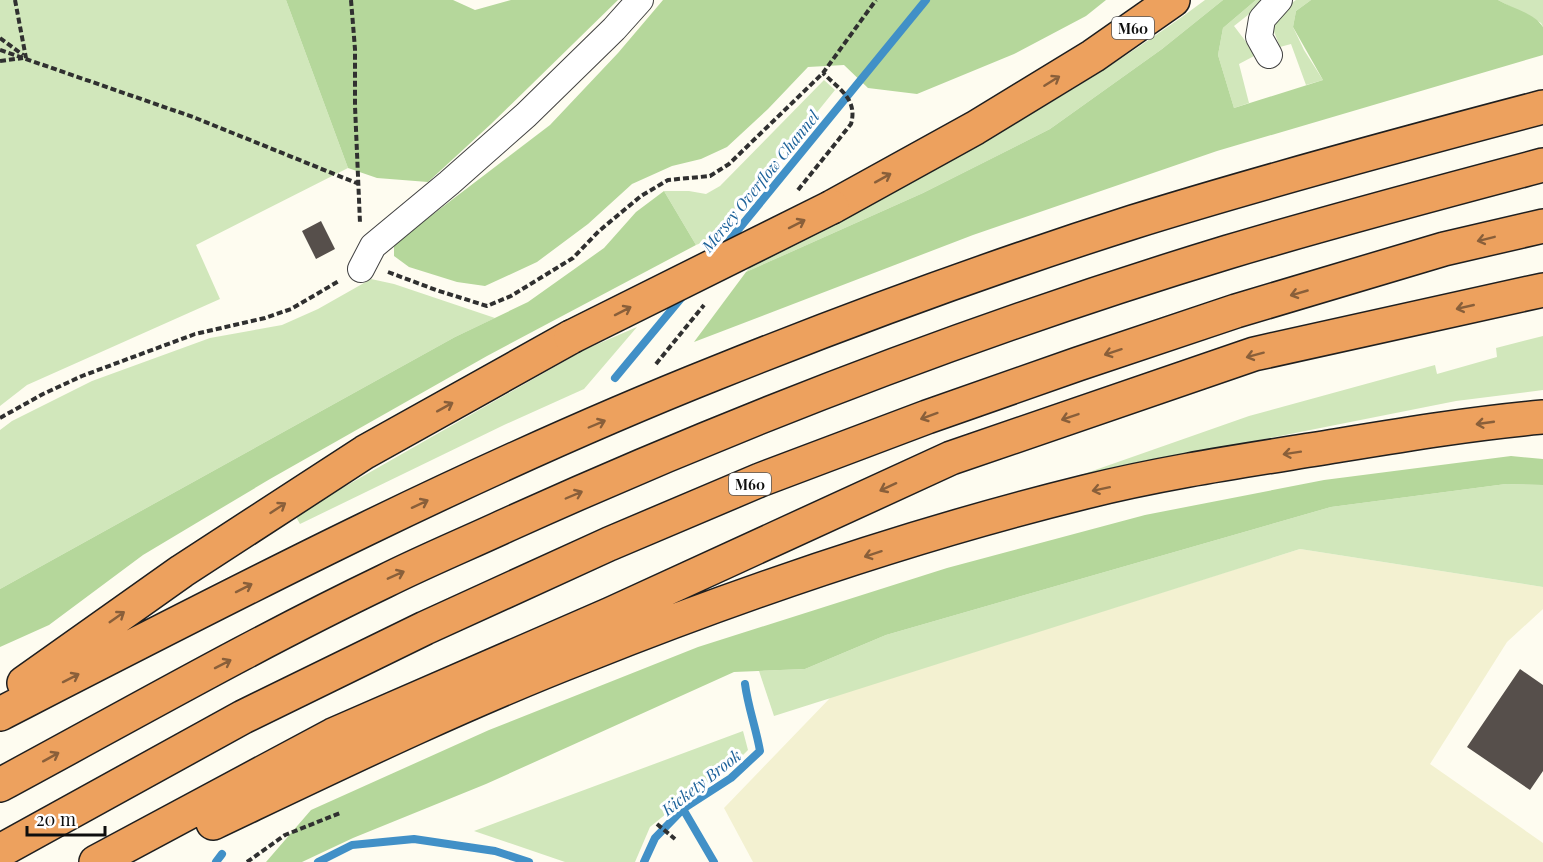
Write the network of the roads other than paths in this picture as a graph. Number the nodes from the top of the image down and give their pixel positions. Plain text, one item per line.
1 (640, 0) edge
2 (1162, 0) edge
3 (1173, 0) edge
4 (1280, 0) edge
5 (1269, 54) dead end
6 (1093, 56) junction
7 (1543, 107) edge
8 (1543, 165) edge
9 (1543, 226) edge
10 (361, 269) road end
11 (1543, 290) edge
12 (1543, 417) edge
13 (0, 699) edge
14 (0, 714) edge
15 (0, 785) edge
16 (0, 850) edge
17 (96, 862) edge
18 (135, 862) edge

1 - 10 lane
2 - 6 highway, M60
3 - 6 highway, M60
4 - 5 lane
13 -> 6 highway, M60, bridge
14 -> 7 highway
15 -> 8 highway
9 -> 16 highway, M60
11 -> 17 highway
12 -> 18 highway

